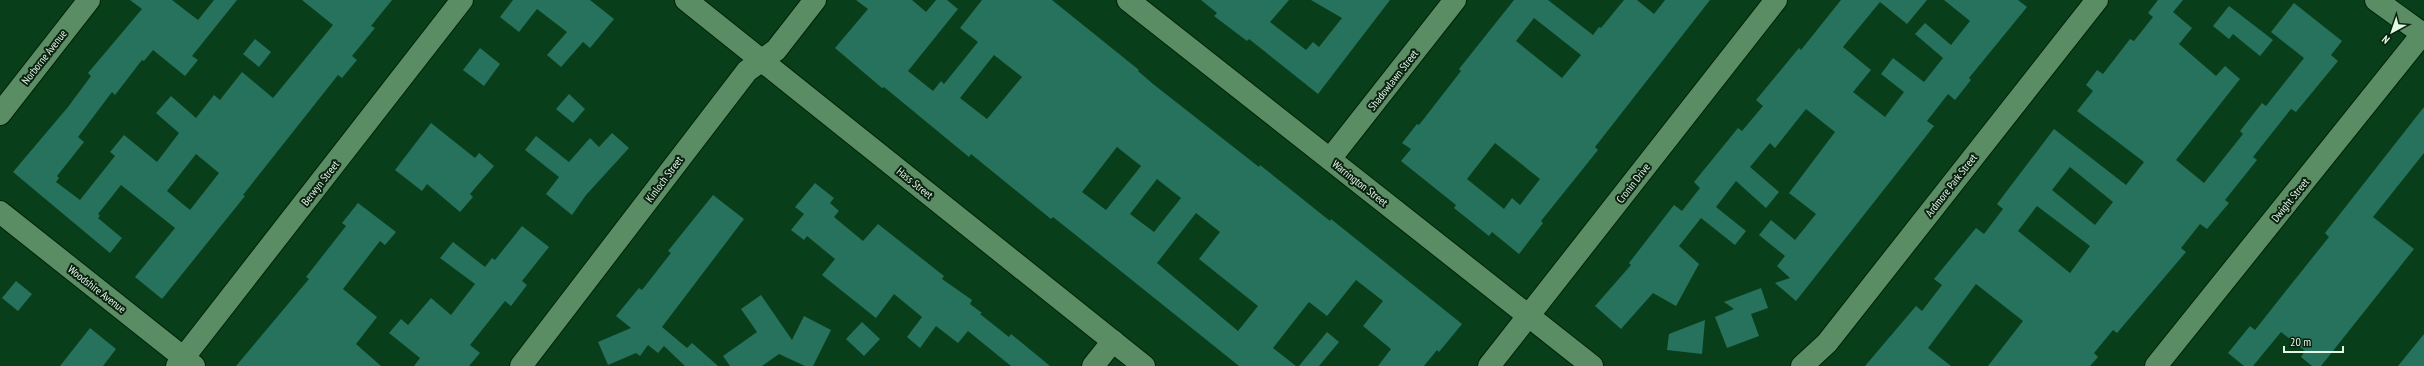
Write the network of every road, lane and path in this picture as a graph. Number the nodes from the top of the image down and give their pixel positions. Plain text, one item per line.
1 (89, 0) edge
2 (462, 0) edge
3 (686, 0) edge
4 (815, 0) edge
5 (1455, 0) edge
6 (1776, 0) edge
7 (2097, 0) edge
8 (2376, 0) edge
9 (1133, 1) edge
10 (2423, 33) edge
11 (761, 60) junction
12 (0, 114) edge
13 (1330, 159) junction
14 (0, 212) edge
15 (1529, 315) junction
16 (1113, 341) junction
17 (185, 363) edge
18 (521, 366) edge
19 (1093, 366) edge
20 (1144, 366) edge
21 (1489, 366) edge
22 (1592, 366) edge
23 (1802, 366) edge
24 (2156, 366) edge

1 - 12 street, Norborne Avenue
2 - 17 street, Berwyn Street
3 - 11 street, Hass Street
4 - 11 street, Kinloch Street
5 - 13 street, Shadowlawn Street
6 - 15 street, Cronin Drive
7 - 23 street, Ardmore Park Street
8 - 10 street
9 - 13 street, Warrington Street
10 - 24 street, Dwight Street
11 - 16 street, Hass Street
11 - 18 street, Kinloch Street
13 - 15 street, Warrington Street
14 - 17 street, Woodshire Avenue
15 - 21 street, Cronin Drive
15 - 22 street, Warrington Street
16 - 19 street
16 - 20 street, Hass Street

